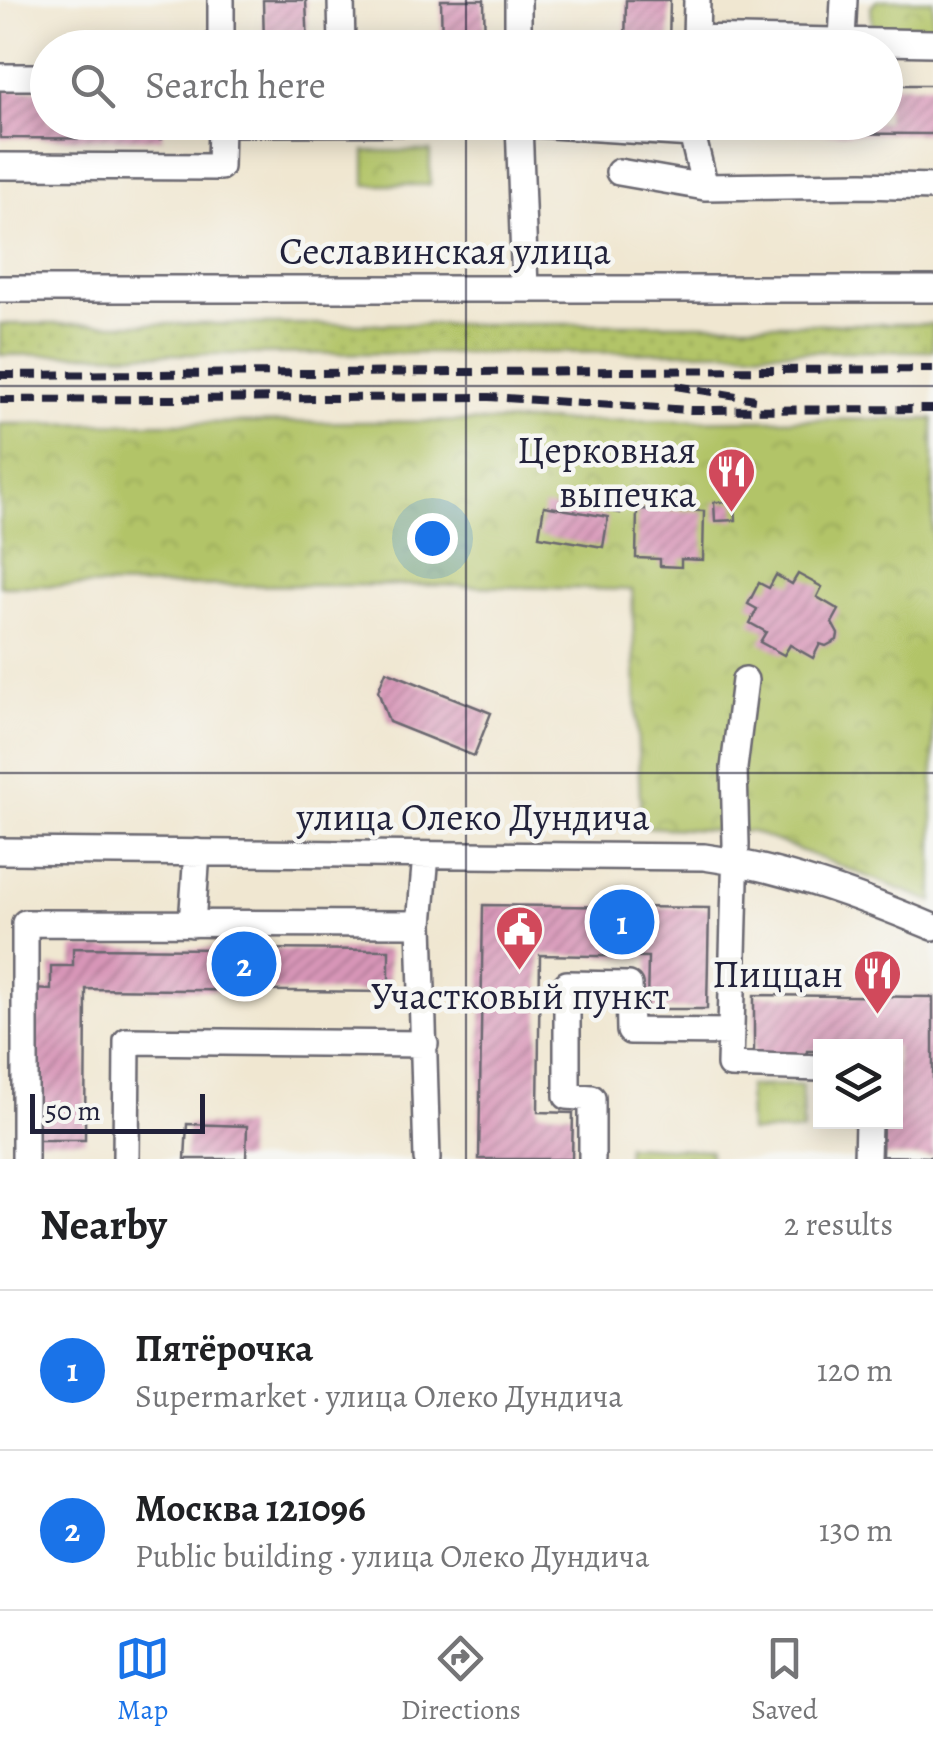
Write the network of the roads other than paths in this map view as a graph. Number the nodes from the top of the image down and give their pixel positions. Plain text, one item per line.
1 (220, 0) edge
2 (342, 0) edge
3 (518, 0) edge
4 (696, 0) edge
5 (844, 0) edge
6 (221, 30) edge
7 (342, 30) edge
8 (518, 30) edge
9 (696, 30) edge
10 (842, 30) edge
11 (903, 42) edge
12 (933, 43) edge
13 (30, 77) edge
14 (0, 78) edge
15 (221, 140) edge
16 (519, 140) edge
17 (695, 140) edge
18 (0, 166) edge
19 (619, 172) dead end
20 (705, 187) junction
21 (933, 188) edge
22 (933, 277) edge
23 (524, 288) junction
24 (0, 289) edge
25 (933, 289) edge
26 (891, 290) junction
27 (745, 680) dead end
28 (0, 852) edge
29 (197, 852) junction
30 (426, 855) junction
31 (736, 861) junction
32 (192, 924) junction
33 (420, 924) junction
34 (933, 927) edge
35 (731, 1032) junction
36 (425, 1044) junction
37 (813, 1068) edge
38 (868, 1129) edge
39 (25, 1159) edge
40 (126, 1159) edge
41 (427, 1159) edge
42 (592, 1159) edge
43 (866, 1159) edge

1 - 6 street
2 - 7 street
3 - 8 street
4 - 9 street
5 - 10 street
11 - 12 street
13 - 14 street
15 - 18 street
16 - 23 street
17 - 20 street
19 - 20 street
20 - 21 street
22 - 26 street, Сеславинская улица
23 - 24 street, Сеславинская улица
23 - 26 street, Сеславинская улица
25 - 26 street, Сеславинская улица
27 - 31 street
28 - 29 street, улица Олеко Дундича
29 - 30 street, улица Олеко Дундича
29 - 32 street
30 - 31 street, улица Олеко Дундича
30 - 33 street
31 - 34 street, улица Олеко Дундича
31 - 35 street
32 - 33 street
32 - 39 street
33 - 36 street
35 - 37 street
35 - 42 street
36 - 40 street
36 - 41 street
38 - 43 street

